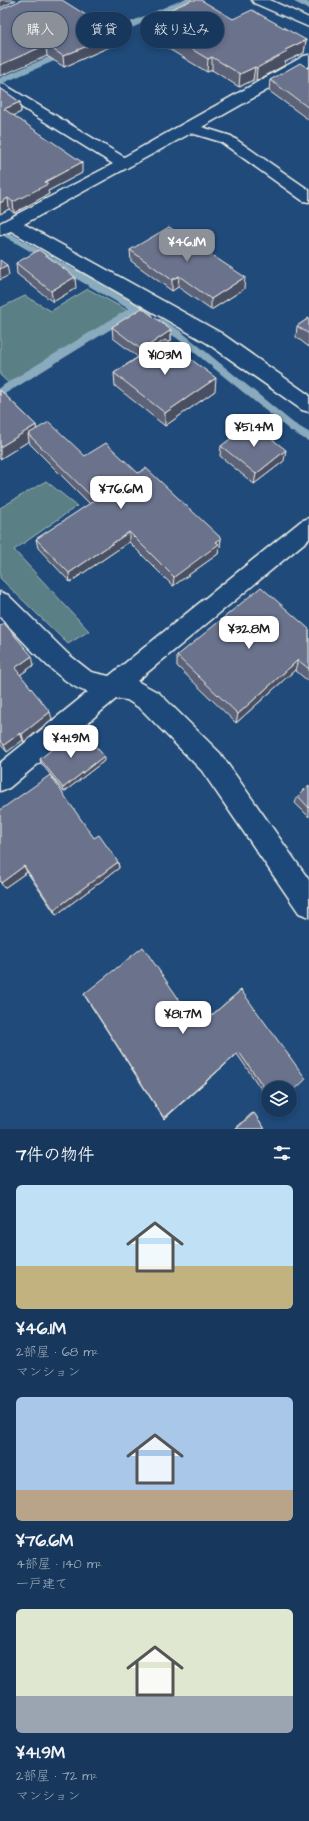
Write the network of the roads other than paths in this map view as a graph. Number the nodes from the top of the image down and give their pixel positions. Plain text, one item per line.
1 (259, 0) edge
2 (307, 21) edge
3 (309, 59) edge
4 (0, 88) edge
5 (190, 128) junction
6 (124, 164) junction
7 (309, 197) edge
8 (6, 227) edge
9 (309, 405) edge
10 (309, 527) edge
11 (0, 602) edge
12 (111, 687) junction
13 (0, 779) edge
14 (309, 903) edge

1 - 2 street
3 - 5 street
4 - 6 street
5 - 6 street
5 - 7 street
6 - 8 street
8 - 9 street
10 - 12 street
11 - 12 street
12 - 13 street
12 - 14 street

